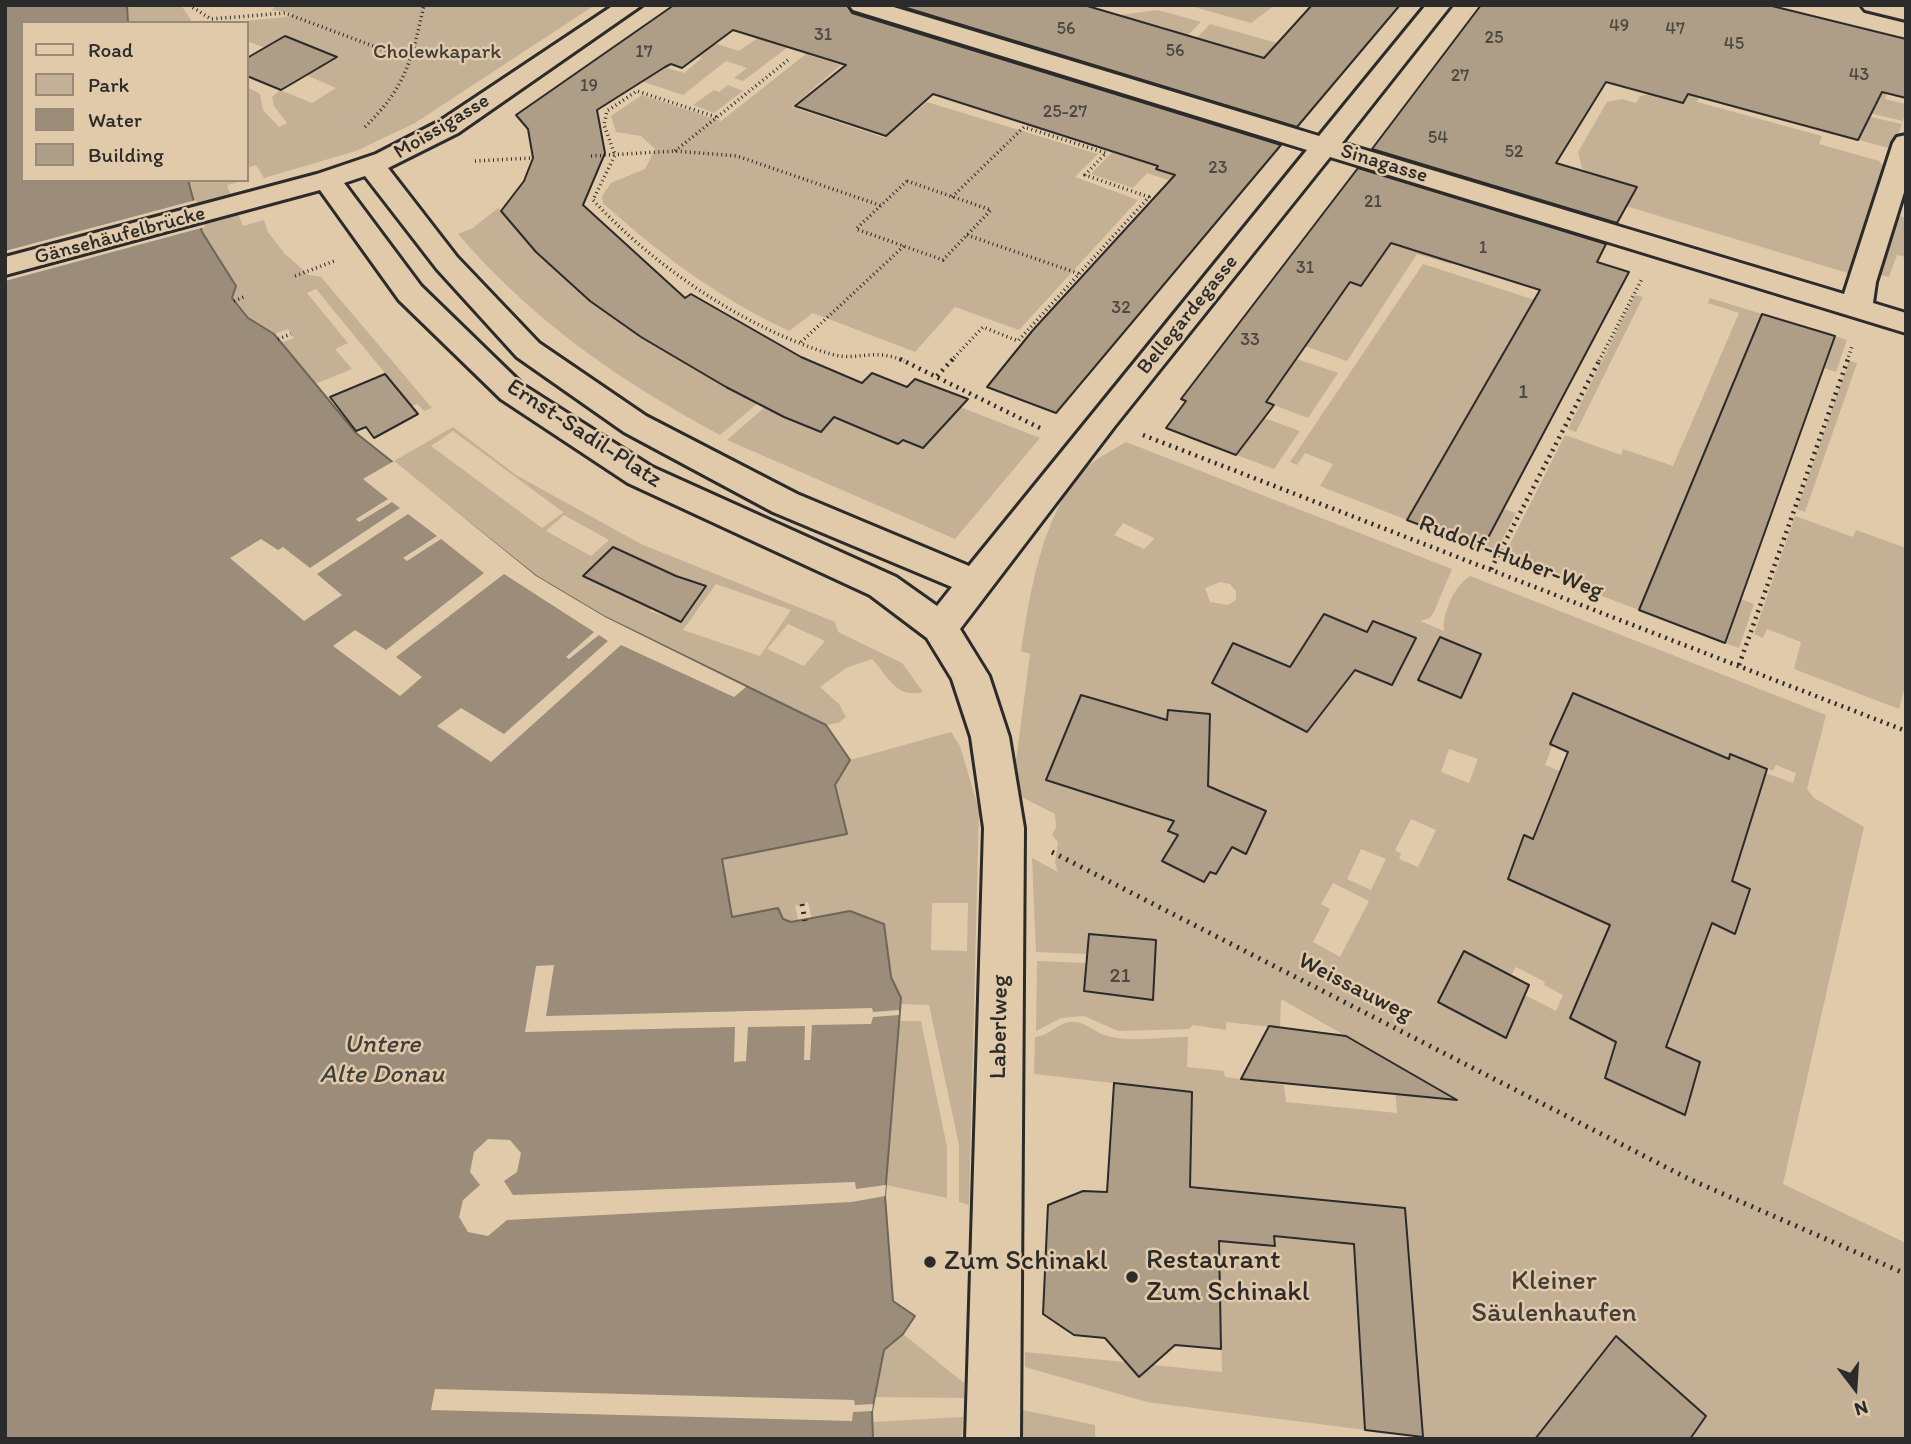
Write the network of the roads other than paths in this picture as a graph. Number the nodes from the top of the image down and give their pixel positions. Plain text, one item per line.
1 (629, 5) edge
2 (861, 5) edge
3 (1438, 5) edge
4 (1873, 5) edge
5 (1906, 13) edge
6 (1906, 143) edge
7 (1325, 146) junction
8 (371, 165) junction
9 (327, 180) junction
10 (235, 205) joint
11 (5, 267) edge
12 (1856, 323) junction
13 (1906, 323) edge
14 (976, 582) junction
15 (940, 628) junction
16 (993, 1439) edge

1 - 8 street, Moissigasse
2 - 7 street, Sinagasse
3 - 7 street, Bellegardegasse
4 - 5 street
6 - 12 street
7 - 12 street, Sinagasse
7 - 14 street, Bellegardegasse
8 - 9 street, Moissigasse
8 - 14 street, Ernst-Sadil-Platz
9 - 10 street, Moissigasse
9 - 15 street, Ernst-Sadil-Platz
10 - 11 street, Gänsehäufelbrücke
12 - 13 street, Sinagasse
14 - 15 street, Bellegardegasse
15 - 16 street, Laberlweg

